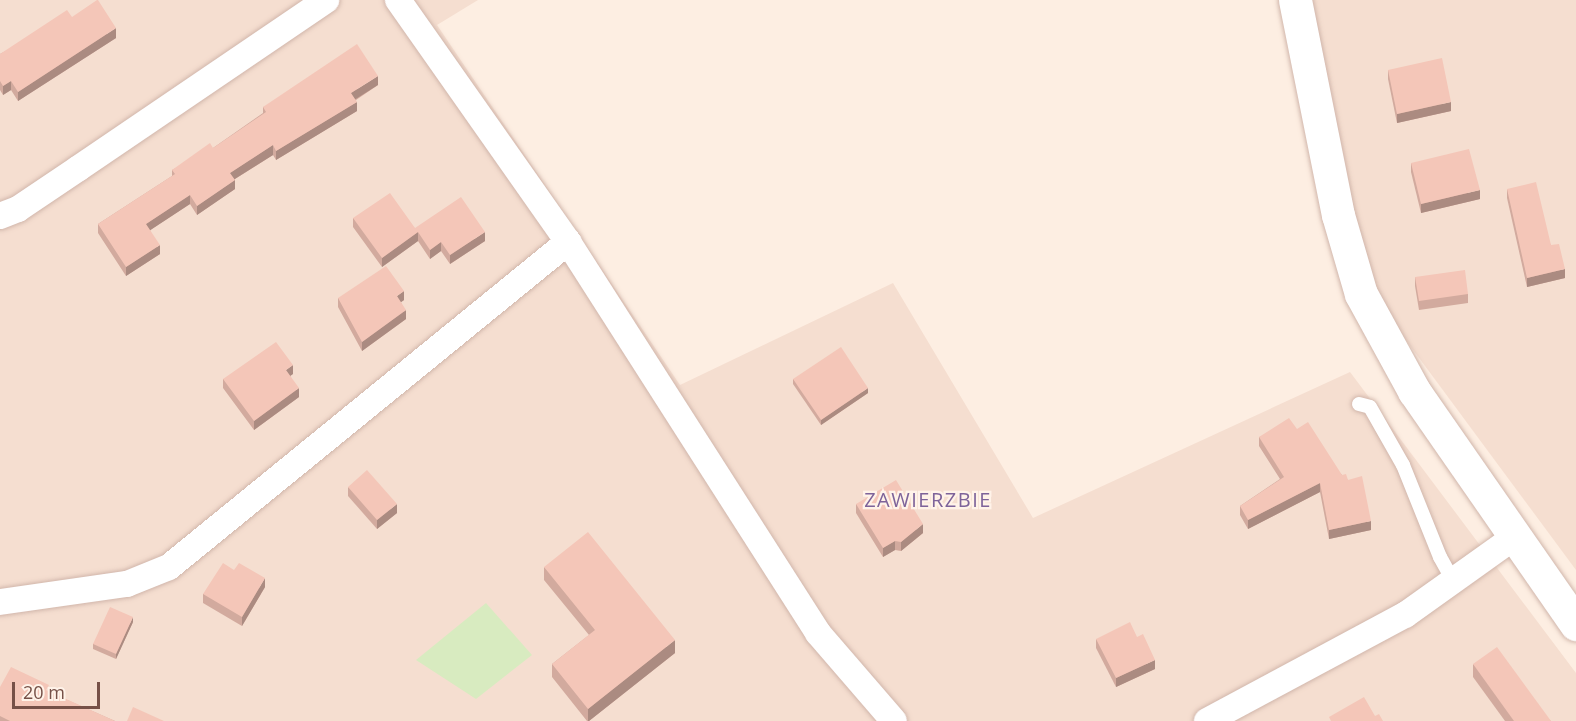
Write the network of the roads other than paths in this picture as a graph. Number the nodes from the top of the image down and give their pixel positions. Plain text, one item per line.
1 (326, 0) edge
2 (398, 0) edge
3 (1295, 0) edge
4 (0, 216) edge
5 (568, 243) junction
6 (1359, 404) dead end
7 (1514, 538) junction
8 (1454, 582) junction
9 (0, 602) edge
10 (1576, 624) edge
11 (894, 721) edge
12 (1207, 721) edge

1 - 4 street
2 - 5 street
3 - 7 street
5 - 9 street
5 - 11 street
6 - 8 lane
7 - 8 street
7 - 10 street
8 - 12 street

